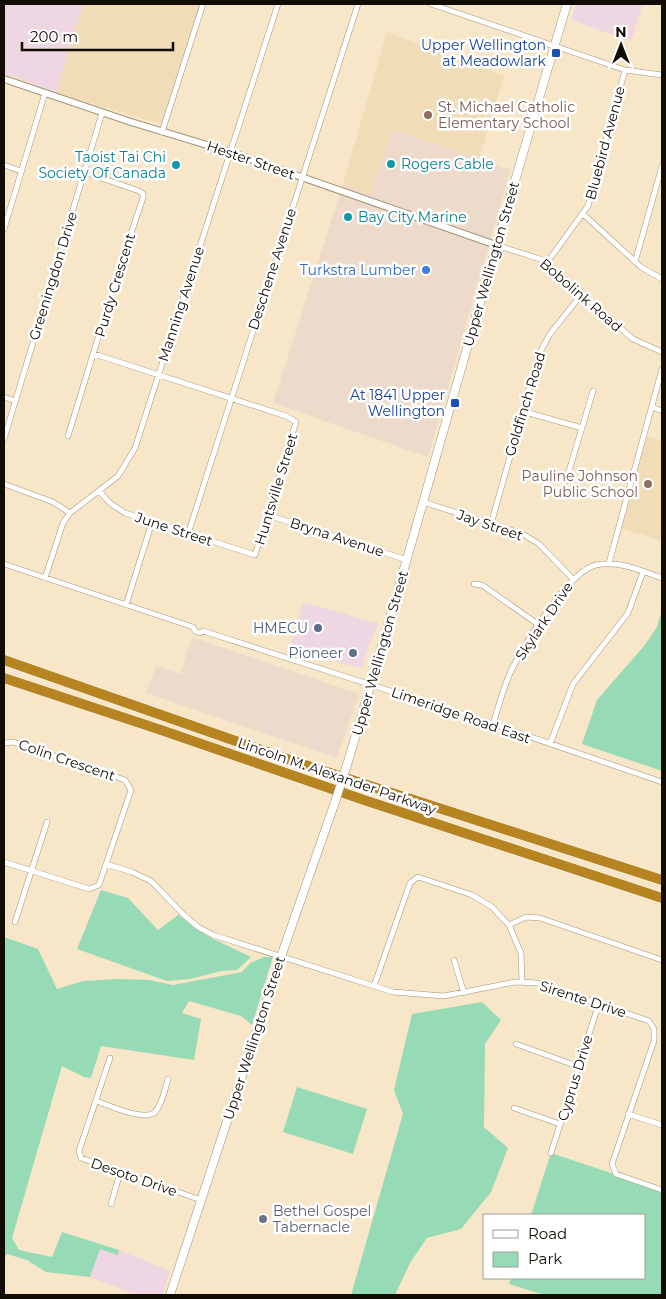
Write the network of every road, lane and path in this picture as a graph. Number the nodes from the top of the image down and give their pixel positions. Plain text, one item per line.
1 (203, 4) edge
2 (278, 4) edge
3 (358, 4) edge
4 (431, 4) edge
5 (566, 4) edge
6 (554, 47) junction
7 (625, 70) junction
8 (662, 75) edge
9 (4, 79) edge
10 (45, 93) junction
11 (102, 113) junction
12 (162, 132) junction
13 (230, 152) junction
14 (4, 164) edge
15 (662, 166) edge
16 (22, 171) junction
17 (84, 172) junction
18 (302, 177) junction
19 (583, 214) junction
20 (4, 229) edge
21 (496, 245) junction
22 (635, 262) junction
23 (546, 264) junction
24 (662, 279) edge
25 (581, 295) junction
26 (662, 352) edge
27 (94, 354) junction
28 (662, 369) edge
29 (158, 376) junction
30 (592, 391) dead end
31 (4, 398) edge
32 (230, 398) junction
33 (15, 402) junction
34 (652, 408) junction
35 (522, 411) junction
36 (662, 411) edge
37 (582, 428) junction
38 (68, 436) dead end
39 (4, 439) edge
40 (566, 481) dead end
41 (4, 484) edge
42 (99, 491) junction
43 (423, 502) junction
44 (70, 513) junction
45 (268, 514) junction
46 (152, 522) junction
47 (491, 524) junction
48 (188, 534) junction
49 (255, 555) joint
50 (407, 560) junction
51 (608, 563) junction
52 (4, 564) edge
53 (643, 572) junction
54 (45, 578) junction
55 (662, 578) edge
56 (573, 579) junction
57 (474, 584) dead end
58 (126, 605) junction
59 (539, 625) junction
60 (4, 660) edge
61 (4, 678) edge
62 (372, 685) junction
63 (493, 724) junction
64 (5, 742) edge
65 (550, 744) junction
66 (662, 782) edge
67 (47, 822) dead end
68 (4, 862) edge
69 (106, 864) junction
70 (32, 871) junction
71 (659, 878) edge
72 (662, 898) edge
73 (15, 922) dead end
74 (508, 924) junction
75 (281, 958) junction
76 (454, 960) dead end
77 (662, 960) edge
78 (522, 982) junction
79 (374, 986) junction
80 (464, 993) junction
81 (598, 1003) junction
82 (516, 1044) dead end
83 (110, 1058) dead end
84 (577, 1066) junction
85 (168, 1079) dead end
86 (96, 1101) junction
87 (514, 1108) dead end
88 (628, 1114) junction
89 (560, 1124) junction
90 (662, 1125) edge
91 (551, 1153) dead end
92 (120, 1173) junction
93 (662, 1190) edge
94 (201, 1200) junction
95 (111, 1204) dead end
96 (170, 1295) edge

1 - 12 street
2 - 13 street, Manning Avenue
3 - 18 street, Deschene Avenue
4 - 6 street
5 - 6 main road, Upper Wellington Street
6 - 7 street
6 - 21 main road, Upper Wellington Street
7 - 8 street
7 - 19 street, Bluebird Avenue
9 - 10 street, Hester Street
10 - 11 street, Hester Street
10 - 16 street
11 - 12 street, Hester Street
11 - 17 street, Greeningdon Drive
12 - 13 street, Hester Street
13 - 18 street, Hester Street
13 - 29 street, Manning Avenue
14 - 16 street
15 - 22 street
16 - 20 street
17 - 27 street, Purdy Crescent
17 - 33 street, Greeningdon Drive
18 - 21 street, Hester Street
18 - 32 street, Deschene Avenue
19 - 22 street
19 - 23 street, Bluebird Avenue
21 - 23 street, Bobolink Road
21 - 43 main road, Upper Wellington Street
22 - 24 street
23 - 25 street, Bobolink Road
25 - 26 street, Bobolink Road
25 - 35 street, Goldfinch Road
27 - 29 street
27 - 38 street, Purdy Crescent
28 - 34 street
29 - 32 street
29 - 42 street, Manning Avenue
30 - 37 street
31 - 33 street
32 - 45 street, Huntsville Street
32 - 48 street, Deschene Avenue
33 - 39 street, Greeningdon Drive
34 - 36 street
34 - 51 street
35 - 37 street
35 - 47 street, Goldfinch Road
37 - 40 street
41 - 44 street
42 - 44 street, Manning Avenue
42 - 46 street, June Street
43 - 47 street, Jay Street
43 - 50 main road, Upper Wellington Street
44 - 54 street, Manning Avenue
45 - 49 street, Huntsville Street
45 - 50 street, Bryna Avenue
46 - 48 street, June Street
46 - 58 street
47 - 56 street, Jay Street
48 - 49 street, June Street
50 - 62 main road, Upper Wellington Street
51 - 53 street
51 - 56 street, Skylark Drive
52 - 54 street, Limeridge Road East
53 - 55 street
53 - 65 street
54 - 58 street, Limeridge Road East
56 - 59 street, Skylark Drive
57 - 59 street
58 - 62 street, Limeridge Road East
59 - 63 street, Skylark Drive
60 - 71 highway, Lincoln M. Alexander Parkway
61 - 72 highway, Lincoln M. Alexander Parkway
62 - 63 street, Limeridge Road East
62 - 75 main road, Upper Wellington Street, bridge
63 - 65 street, Limeridge Road East
64 - 69 street, Colin Crescent
65 - 66 street, Limeridge Road East
67 - 70 street
68 - 70 street, Colin Crescent
69 - 70 street, Colin Crescent
69 - 75 street, Sirente Drive
70 - 73 street
74 - 77 street
74 - 78 street
74 - 79 street
75 - 79 street, Sirente Drive
75 - 94 main road, Upper Wellington Street
76 - 80 street
78 - 80 street, Sirente Drive
78 - 81 street, Sirente Drive
79 - 80 street, Sirente Drive
81 - 84 street, Cyprus Drive
81 - 88 street, Sirente Drive
82 - 84 street
83 - 86 street, Desoto Drive
84 - 89 street, Cyprus Drive
85 - 86 street
86 - 92 street, Desoto Drive
87 - 89 street
88 - 90 street
88 - 93 street, Sirente Drive
89 - 91 street, Cyprus Drive
92 - 94 street, Desoto Drive
92 - 95 street
94 - 96 main road, Upper Wellington Street

